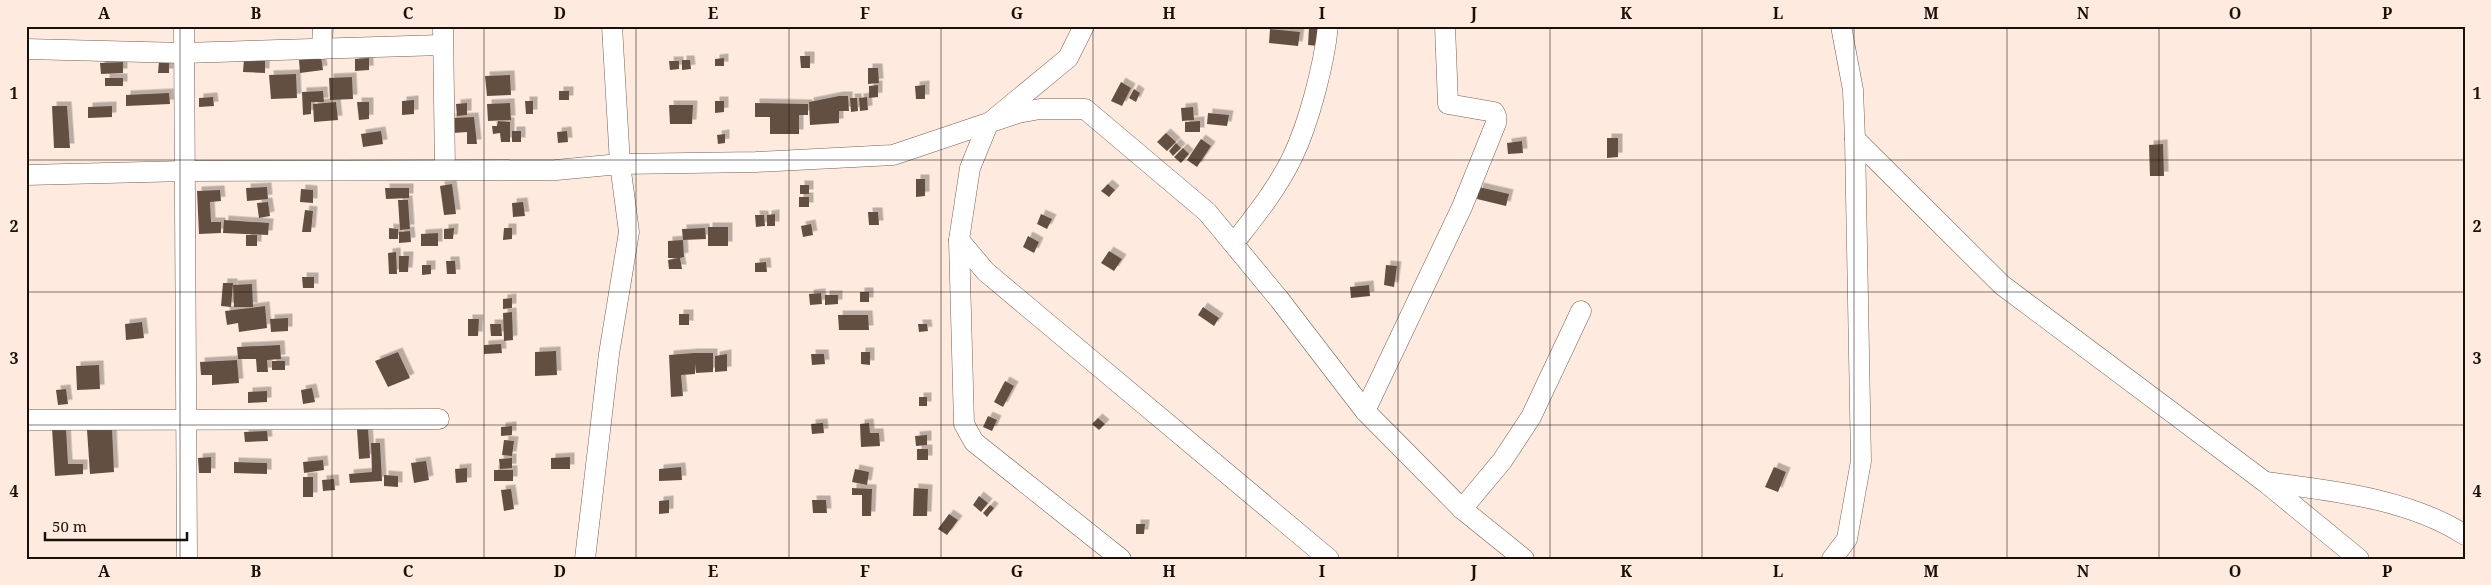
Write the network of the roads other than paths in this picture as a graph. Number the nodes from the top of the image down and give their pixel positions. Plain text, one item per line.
1 (184, 26) edge
2 (323, 26) edge
3 (612, 26) edge
4 (1084, 26) edge
5 (1328, 26) edge
6 (1445, 26) edge
7 (1841, 26) edge
8 (442, 36) edge
9 (26, 49) edge
10 (322, 49) junction
11 (184, 53) junction
12 (988, 124) junction
13 (1855, 139) junction
14 (620, 164) junction
15 (445, 170) junction
16 (186, 171) junction
17 (26, 175) edge
18 (959, 240) junction
19 (1234, 243) junction
20 (1581, 311) dead end
21 (1365, 411) junction
22 (439, 419) dead end
23 (26, 420) edge
24 (185, 420) junction
25 (2265, 482) junction
26 (1462, 509) junction
27 (2465, 536) edge
28 (187, 559) edge
29 (585, 559) edge
30 (1121, 559) edge
31 (1329, 559) edge
32 (1524, 559) edge
33 (1832, 559) edge
34 (2359, 559) edge

1 - 11 street
2 - 10 street
3 - 14 street
4 - 12 street
5 - 19 street
6 - 21 street
7 - 13 street
8 - 10 street
8 - 15 street
9 - 11 street
10 - 11 street
11 - 16 street
12 - 14 street
12 - 18 street
12 - 19 street
13 - 25 street
13 - 33 street
14 - 15 street
14 - 29 street
15 - 16 street
16 - 17 street
16 - 24 street
18 - 30 street
18 - 31 street
19 - 21 street
20 - 26 street
21 - 26 street
22 - 24 street
23 - 24 street
24 - 28 street
25 - 27 street
25 - 34 street
26 - 32 street

